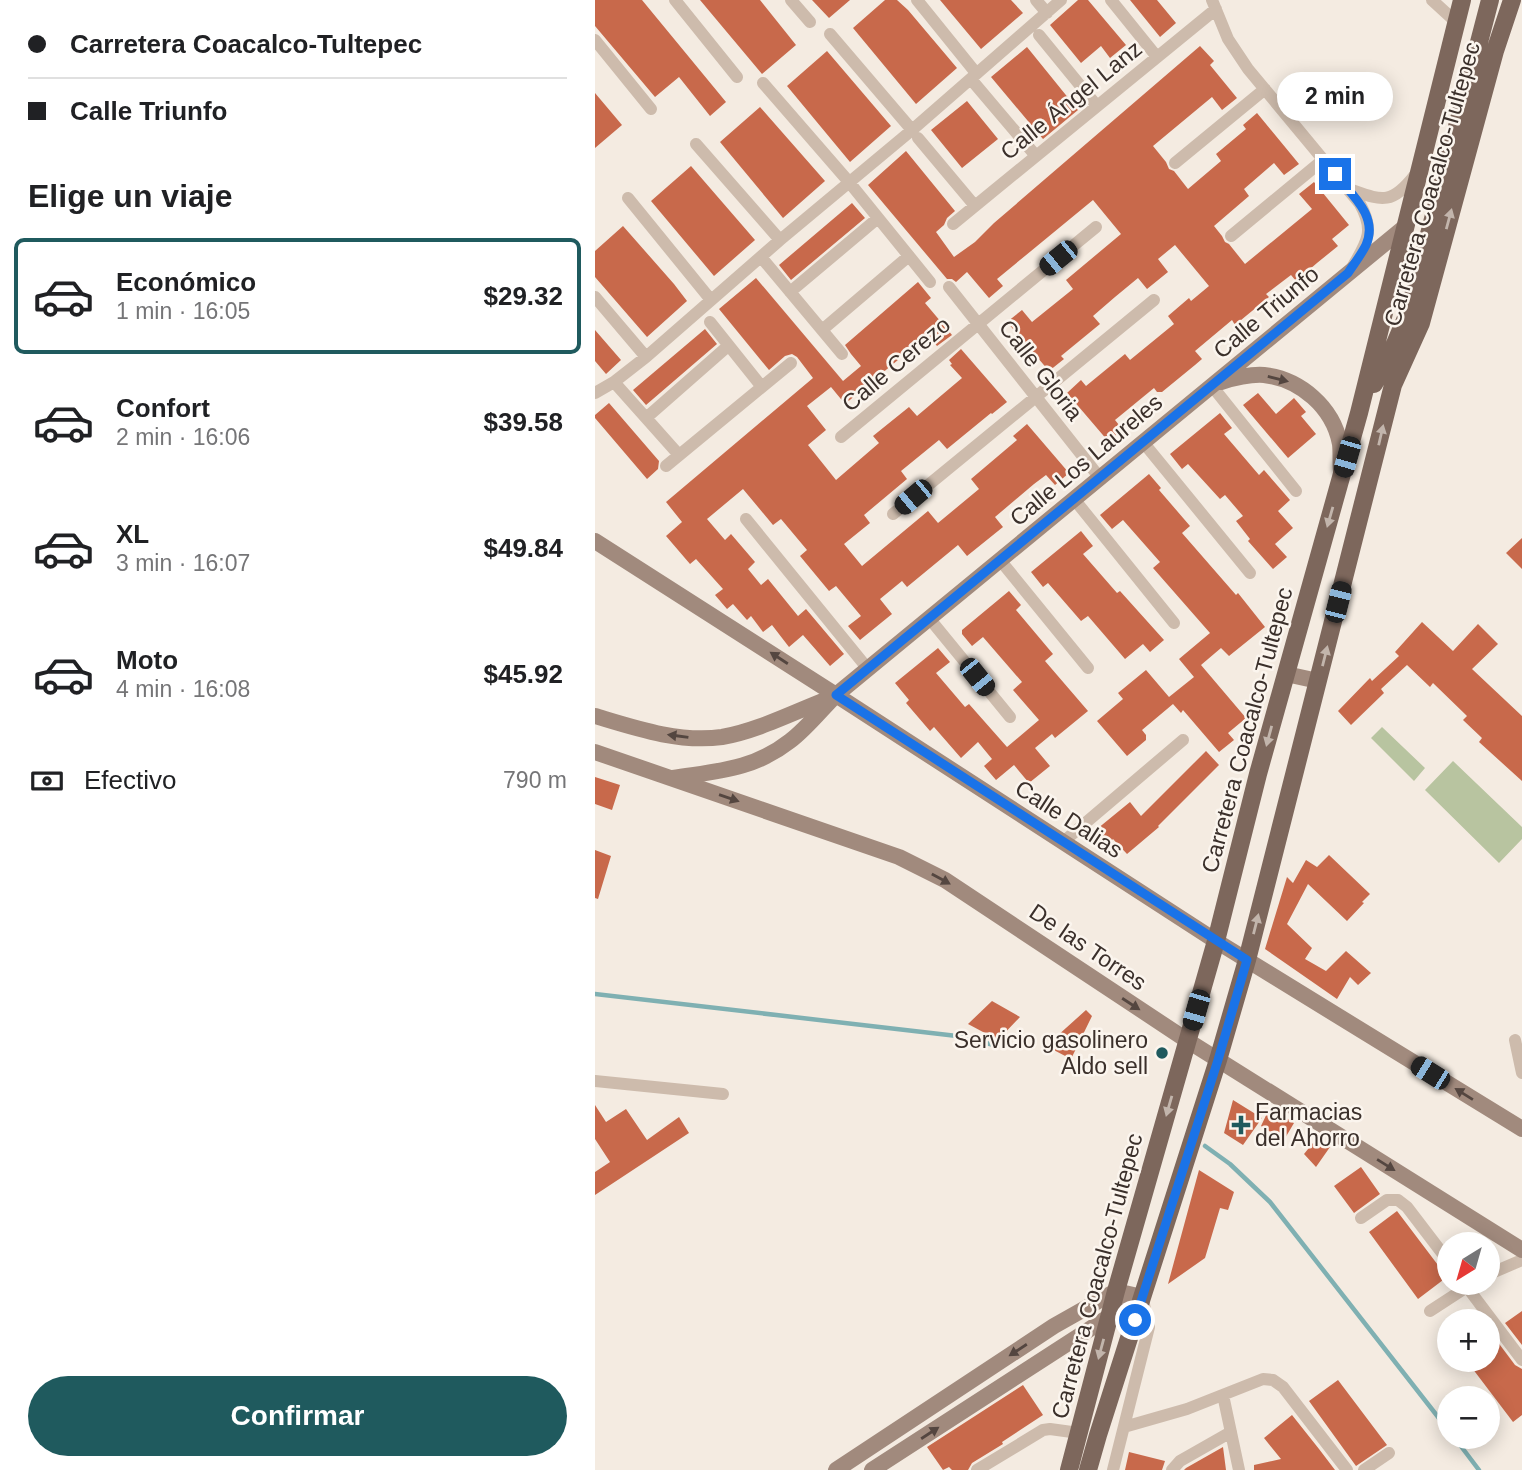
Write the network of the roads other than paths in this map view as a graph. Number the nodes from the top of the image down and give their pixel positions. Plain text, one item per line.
1 (675, 0) edge
2 (791, 0) edge
3 (917, 0) edge
4 (1036, 0) edge
5 (1061, 0) edge
6 (1111, 0) edge
7 (1432, 0) edge
8 (1462, 0) edge
9 (1490, 0) edge
10 (1499, 0) edge
11 (1512, 0) edge
12 (1214, 4) edge
13 (1047, 13) junction
14 (810, 22) dead end
15 (1456, 22) junction
16 (830, 34) dead end
17 (1039, 35) dead end
18 (595, 40) edge
19 (1495, 51) junction
20 (1157, 57) junction
21 (737, 77) dead end
22 (976, 78) junction
23 (763, 83) dead end
24 (1265, 89) junction
25 (1097, 106) junction
26 (651, 109) dead end
27 (915, 134) junction
28 (697, 144) dead end
29 (1036, 156) junction
30 (1323, 160) junction
31 (1175, 163) dead end
32 (1420, 169) junction
33 (849, 182) junction
34 (1346, 188) junction
35 (628, 198) dead end
36 (975, 206) junction
37 (878, 218) junction
38 (953, 224) dead end
39 (1406, 226) junction
40 (1096, 227) dead end
41 (1231, 236) dead end
42 (780, 240) junction
43 (909, 256) junction
44 (761, 257) junction
45 (1348, 273) junction
46 (930, 282) dead end
47 (949, 287) dead end
48 (790, 292) junction
49 (595, 297) edge
50 (711, 300) junction
51 (1154, 300) dead end
52 (710, 323) dead end
53 (977, 324) junction
54 (822, 330) junction
55 (729, 345) junction
56 (842, 354) dead end
57 (646, 357) junction
58 (791, 363) dead end
59 (614, 382) junction
60 (1212, 386) junction
61 (762, 387) junction
62 (595, 393) edge
63 (1035, 397) junction
64 (1359, 413) junction
65 (646, 418) junction
66 (841, 437) dead end
67 (1143, 442) junction
68 (679, 455) junction
69 (666, 466) dead end
70 (1100, 478) junction
71 (1341, 478) junction
72 (1296, 491) dead end
73 (1074, 499) junction
74 (893, 514) dead end
75 (745, 519) dead end
76 (595, 541) edge
77 (1000, 560) junction
78 (1250, 573) dead end
79 (929, 618) junction
80 (1174, 623) dead end
81 (1088, 668) dead end
82 (868, 669) junction
83 (1286, 674) junction
84 (1318, 681) junction
85 (836, 695) junction
86 (595, 716) edge
87 (1010, 717) dead end
88 (1183, 740) dead end
89 (595, 752) edge
90 (670, 778) junction
91 (1063, 842) junction
92 (1216, 941) junction
93 (1247, 960) junction
94 (1515, 1040) dead end
95 (1188, 1041) junction
96 (1218, 1060) junction
97 (1522, 1073) edge
98 (595, 1082) edge
99 (723, 1094) dead end
100 (1522, 1129) edge
101 (1361, 1218) dead end
102 (1437, 1246) edge
103 (1521, 1249) edge
104 (1500, 1269) edge
105 (1116, 1291) junction
106 (1453, 1295) edge
107 (1476, 1295) edge
108 (1142, 1297) junction
109 (1430, 1311) dead end
110 (1110, 1316) junction
111 (1522, 1360) edge
112 (1223, 1395) junction
113 (1125, 1427) junction
114 (1231, 1432) junction
115 (1079, 1433) junction
116 (1389, 1453) dead end
117 (836, 1470) edge
118 (873, 1470) edge
119 (977, 1470) edge
120 (1069, 1470) edge
121 (1088, 1470) edge
122 (1113, 1470) edge
123 (1172, 1470) edge
124 (1239, 1470) edge
125 (1347, 1470) edge
126 (1364, 1470) edge

1 - 21 street
2 - 14 street
3 - 22 street
4 - 13 street
5 - 13 street
6 - 20 street
7 - 15 street
8 - 15 main road, Carretera Coacalco-Tultepec
9 - 64 main road
10 - 19 main road
11 - 19 main road, Carretera Coacalco-Tultepec
12 - 20 street, Calle Ángel Lanz
12 - 24 street, Calle Triunfo
13 - 22 street
15 - 32 main road, Carretera Coacalco-Tultepec
16 - 27 street
17 - 25 street
18 - 26 street
84 -> 19 main road, Carretera Coacalco-Tultepec
20 - 25 street, Calle Ángel Lanz
22 - 27 street
22 - 29 street
23 - 33 street
24 - 30 street, Calle Triunfo
24 - 31 street
25 - 29 street, Calle Ángel Lanz
27 - 33 street
27 - 36 street
28 - 42 street
29 - 36 street, Calle Ángel Lanz
30 - 34 street, Calle Triunfo
30 - 41 street
32 - 34 street
32 - 39 main road, Carretera Coacalco-Tultepec
33 - 37 street
33 - 42 street
34 - 45 street, Calle Triunfo
35 - 50 street
36 - 38 street, Calle Ángel Lanz
37 - 43 street
37 - 48 street
39 - 45 main road, Calle Triunfo
39 - 64 main road, Carretera Coacalco-Tultepec
40 - 53 street, Calle Cerezo
42 - 44 street
43 - 46 street
43 - 54 street
44 - 48 street
44 - 50 street
45 - 60 main road, Calle Triunfo
47 - 53 street, Calle Gloria
48 - 54 street
49 - 57 street
50 - 57 street
51 - 63 street
52 - 55 street
53 - 63 street, Calle Gloria
53 - 66 street, Calle Cerezo
54 - 56 street
55 - 61 street
55 - 65 street
57 - 59 street
58 - 61 street
59 - 62 street
59 - 65 street
60 - 67 main road, Calle Los Laureles
60 -> 71 main road, Calle Los Laureles
60 - 72 street
61 - 68 street
63 - 70 street, Calle Gloria
63 - 74 street
64 - 71 main road, Carretera Coacalco-Tultepec
65 - 68 street
67 - 70 main road, Calle Los Laureles
67 - 78 street
68 - 69 street
70 - 73 main road, Calle Los Laureles
71 -> 83 main road, Carretera Coacalco-Tultepec
73 - 77 main road, Calle Los Laureles
73 - 80 street
75 - 82 street
85 -> 76 main road, Calle Dalias
77 - 79 main road, Calle Los Laureles
77 - 81 street
79 - 82 main road, Calle Los Laureles
79 - 87 street
82 - 85 main road, Calle Los Laureles
83 - 84 main road
83 -> 92 main road, Carretera Coacalco-Tultepec
93 -> 84 main road, Carretera Coacalco-Tultepec
85 -> 86 main road
85 - 90 main road
85 - 91 main road, Calle Dalias
88 - 91 street
89 - 90 main road, De las Torres
90 -> 95 main road, De las Torres
91 - 92 main road, Calle Dalias
92 - 93 main road, Calle Dalias
92 - 95 main road, Carretera Coacalco-Tultepec
93 - 96 main road, Carretera Coacalco-Tultepec
100 -> 93 main road, Calle Dalias
94 - 97 street
95 - 96 main road, De las Torres
95 -> 105 main road, Carretera Coacalco-Tultepec
96 -> 103 main road, De las Torres
96 - 108 main road, Carretera Coacalco-Tultepec
98 - 99 street
101 - 102 street
103 - 104 street
105 - 108 main road
105 - 110 main road, Carretera Coacalco-Tultepec
105 -> 117 main road
106 - 109 street
107 - 111 street
108 - 110 main road
108 - 113 street
108 - 121 main road, Carretera Coacalco-Tultepec
110 -> 115 main road, Carretera Coacalco-Tultepec
118 -> 110 main road
112 - 113 street
112 - 114 street
112 - 125 street
113 - 122 street
114 - 123 street
114 - 124 street
115 - 119 street
115 - 120 main road, Carretera Coacalco-Tultepec
116 - 126 street

